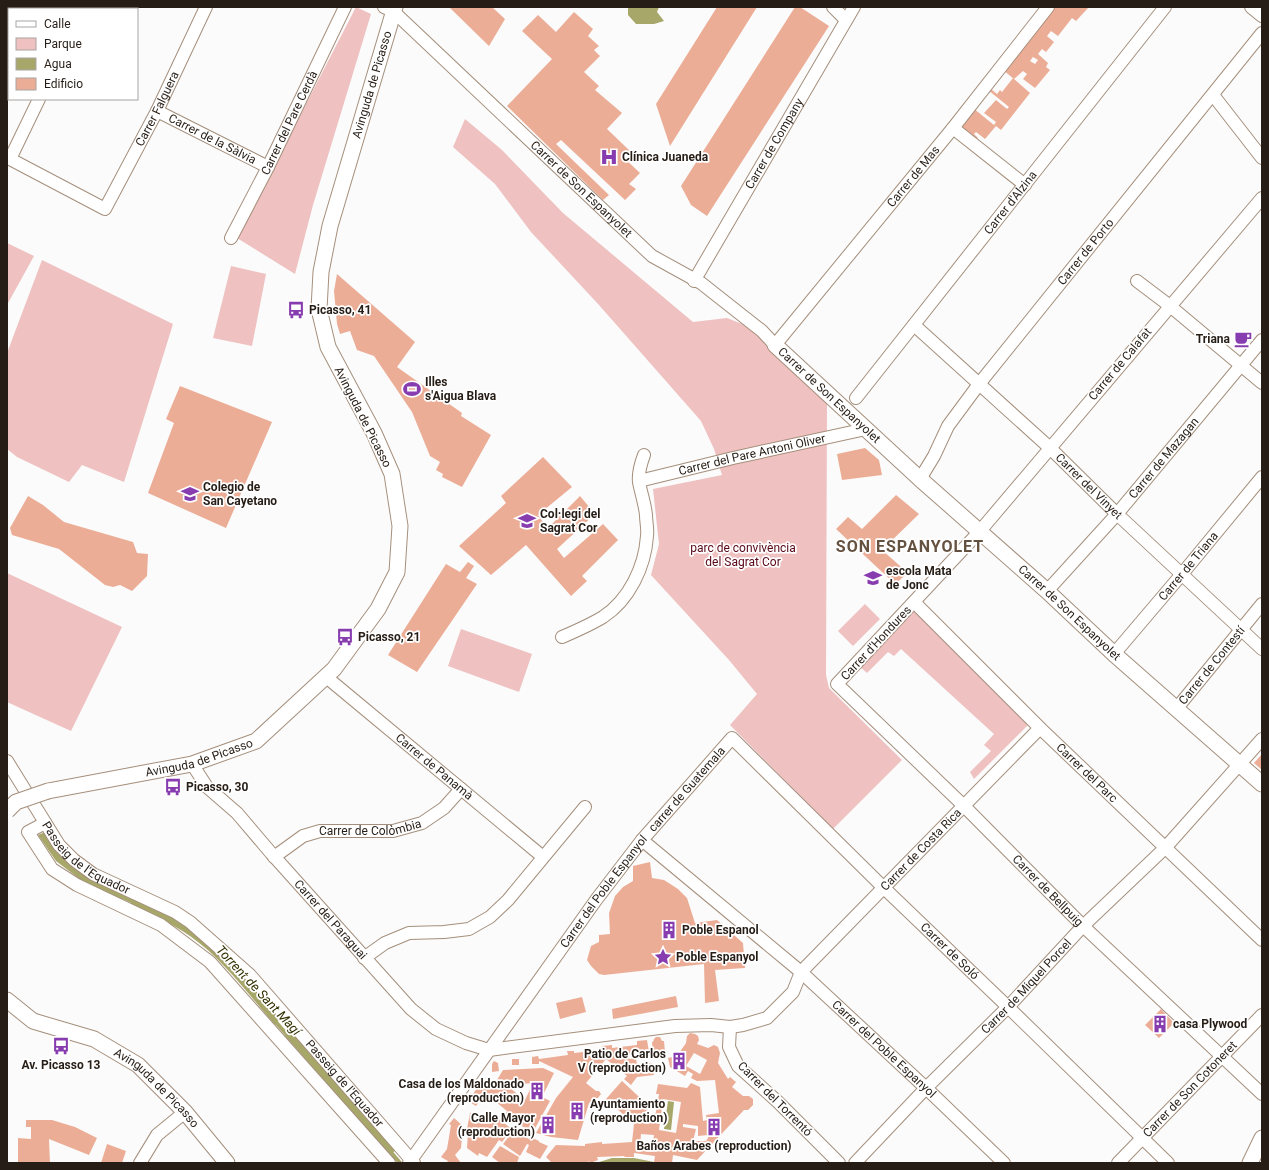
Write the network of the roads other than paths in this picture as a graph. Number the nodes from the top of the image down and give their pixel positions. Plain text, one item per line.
1 (206, 7) edge
2 (345, 7) edge
3 (833, 7) edge
4 (854, 7) edge
5 (1048, 7) edge
6 (1165, 7) edge
7 (1251, 7) edge
8 (391, 8) edge
9 (1262, 16) edge
10 (846, 20) junction
11 (1262, 33) edge
12 (1213, 95) junction
13 (39, 100) edge
14 (156, 111) junction
15 (953, 128) junction
16 (1262, 158) edge
17 (268, 167) junction
18 (1025, 185) junction
19 (1262, 198) edge
20 (231, 238) dead end
21 (694, 281) junction
22 (1136, 281) dead end
23 (1170, 306) junction
24 (914, 325) junction
25 (1262, 340) edge
26 (776, 345) junction
27 (1241, 365) junction
28 (1262, 383) edge
29 (979, 384) junction
30 (856, 398) dead end
31 (866, 429) junction
32 (1050, 448) junction
33 (644, 455) dead end
34 (1262, 477) edge
35 (920, 479) junction
36 (639, 481) junction
37 (1118, 514) junction
38 (980, 531) junction
39 (1182, 574) junction
40 (1047, 591) junction
41 (914, 602) junction
42 (1262, 604) edge
43 (1241, 629) junction
44 (562, 637) dead end
45 (1262, 649) edge
46 (1114, 654) junction
47 (325, 676) junction
48 (837, 684) joint
49 (1177, 708) junction
50 (1040, 728) junction
51 (732, 738) joint
52 (1262, 739) edge
53 (7, 761) edge
54 (192, 764) junction
55 (1240, 766) junction
56 (1262, 784) edge
57 (461, 789) junction
58 (964, 806) junction
59 (585, 807) dead end
60 (7, 811) edge
61 (45, 822) junction
62 (642, 840) junction
63 (1165, 848) junction
64 (274, 857) junction
65 (543, 858) junction
66 (884, 888) junction
67 (1083, 926) junction
68 (1262, 940) edge
69 (364, 958) junction
70 (801, 972) junction
71 (7, 1000) edge
72 (1008, 1007) junction
73 (1262, 1014) edge
74 (730, 1027) junction
75 (283, 1029) junction
76 (488, 1050) junction
77 (1221, 1057) junction
78 (926, 1088) junction
79 (1262, 1094) edge
80 (185, 1112) junction
81 (1143, 1137) junction
82 (1262, 1138) edge
83 (411, 1162) edge
84 (140, 1163) edge
85 (227, 1163) edge
86 (389, 1163) edge
87 (839, 1163) edge
88 (855, 1163) edge
89 (1004, 1163) edge
90 (1118, 1163) edge
91 (1168, 1163) edge
92 (1250, 1163) edge

1 - 14 street, Carrer Falguera
2 - 17 street, Carrer del Pare Cerdà
3 - 10 street
4 - 10 street, Carrer de Company
5 - 15 street, Carrer de Mas
6 - 18 street, Carrer d'Alzina
7 - 9 street
8 - 21 street, Carrer de Son Espanyolet
8 - 47 street, Avinguda de Picasso
10 - 21 street, Carrer de Company
11 - 12 street, Carrer de Porto
12 - 16 street
12 - 29 street, Carrer de Porto
13 - 14 street, Carrer Falguera
14 - 17 street, Carrer de la Sàlvia
15 - 18 street
15 - 26 street, Carrer de Mas
17 - 20 street, Carrer del Pare Cerdà
18 - 24 street, Carrer d'Alzina
19 - 23 street, Carrer de Calafat
21 - 26 street, Carrer de Son Espanyolet
22 - 23 street
23 - 27 street
23 - 32 street, Carrer de Calafat
24 - 29 street, Carrer del Vinyet
24 - 30 street, Carrer d'Alzina
25 - 27 street, Carrer de Mazagan
26 - 31 street, Carrer de Son Espanyolet
27 - 28 street
27 - 37 street, Carrer de Mazagan
29 - 32 street, Carrer del Vinyet
29 - 35 street, Carrer de Porto
31 - 35 street, Carrer de Son Espanyolet
31 - 36 street, Carrer del Pare Antoni Oliver
32 - 37 street, Carrer del Vinyet
32 - 38 street, Carrer de Calafat
33 - 36 street
34 - 39 street, Carrer de Triana
35 - 38 street, Carrer de Son Espanyolet
36 - 44 street
37 - 39 street, Carrer del Vinyet
37 - 40 street, Carrer de Mazagan
38 - 40 street, Carrer de Son Espanyolet
38 - 41 street, Carrer d'Hondures
39 - 43 street, Carrer del Vinyet
39 - 46 street, Carrer de Triana
40 - 46 street, Carrer de Son Espanyolet
41 - 48 street, Carrer d'Hondures
41 - 50 street, Carrer del Parc
42 - 43 street, Carrer de Contestí
43 - 45 street, Carrer del Vinyet
43 - 49 street, Carrer de Contestí
46 - 49 street, Carrer de Son Espanyolet
47 - 54 street, Avinguda de Picasso
47 - 57 street, Carrer de Panamà
48 - 58 street, Carrer de Bellpuig
49 - 55 street, Carrer de Son Espanyolet
50 - 58 street, Carrer de Costa Rica
50 - 63 street, Carrer del Parc
51 - 62 street, carrer de Guatemala
51 - 66 street, Carrer de Soló
52 - 55 street, Carrer de Miquel Porcel
53 - 61 street
54 - 60 street, Avinguda de Picasso, bridge
54 - 64 street, Carrer del Paraguai
55 - 56 street, Carrer de Son Espanyolet
55 - 63 street, Carrer de Miquel Porcel
57 - 64 street, Carrer de Colòmbia
57 - 65 street, Carrer de Panamà
58 - 66 street, Carrer de Costa Rica
58 - 67 street, Carrer de Bellpuig
59 - 65 street
61 - 75 street, Passeig de l'Equador
61 - 75 street, Passeig de l'Equador
62 - 70 street, Carrer del Poble Espanyol
62 - 76 street, Carrer del Poble Espanyol
63 - 67 street, Carrer de Miquel Porcel
63 - 68 street, Carrer del Parc
64 - 69 street, Carrer del Paraguai
65 - 69 street
66 - 70 street, Carrer de Costa Rica
66 - 72 street, Carrer de Soló
67 - 72 street, Carrer de Miquel Porcel
67 - 77 street, Carrer de Bellpuig
69 - 76 street, Carrer del Paraguai
70 - 74 street
70 - 78 street, Carrer del Poble Espanyol
71 - 80 street, Avinguda de Picasso
72 - 78 street, Carrer de Miquel Porcel
72 - 81 street, Carrer de Soló
73 - 77 street, Carrer de Son Cotoneret
74 - 76 street
74 - 87 street, Carrer del Torrentó
75 - 83 street, Passeig de l'Equador
75 - 86 street, Passeig de l'Equador
76 - 83 street, Carrer del Poble Espanyol
77 - 79 street, Carrer de Bellpuig
77 - 81 street, Carrer de Son Cotoneret
78 - 88 street, Carrer de Miquel Porcel
78 - 89 street, Carrer del Poble Espanyol
80 - 84 street
80 - 85 street, Avinguda de Picasso
81 - 90 street, Carrer de Son Cotoneret
81 - 91 street, Carrer de Soló
82 - 92 street

